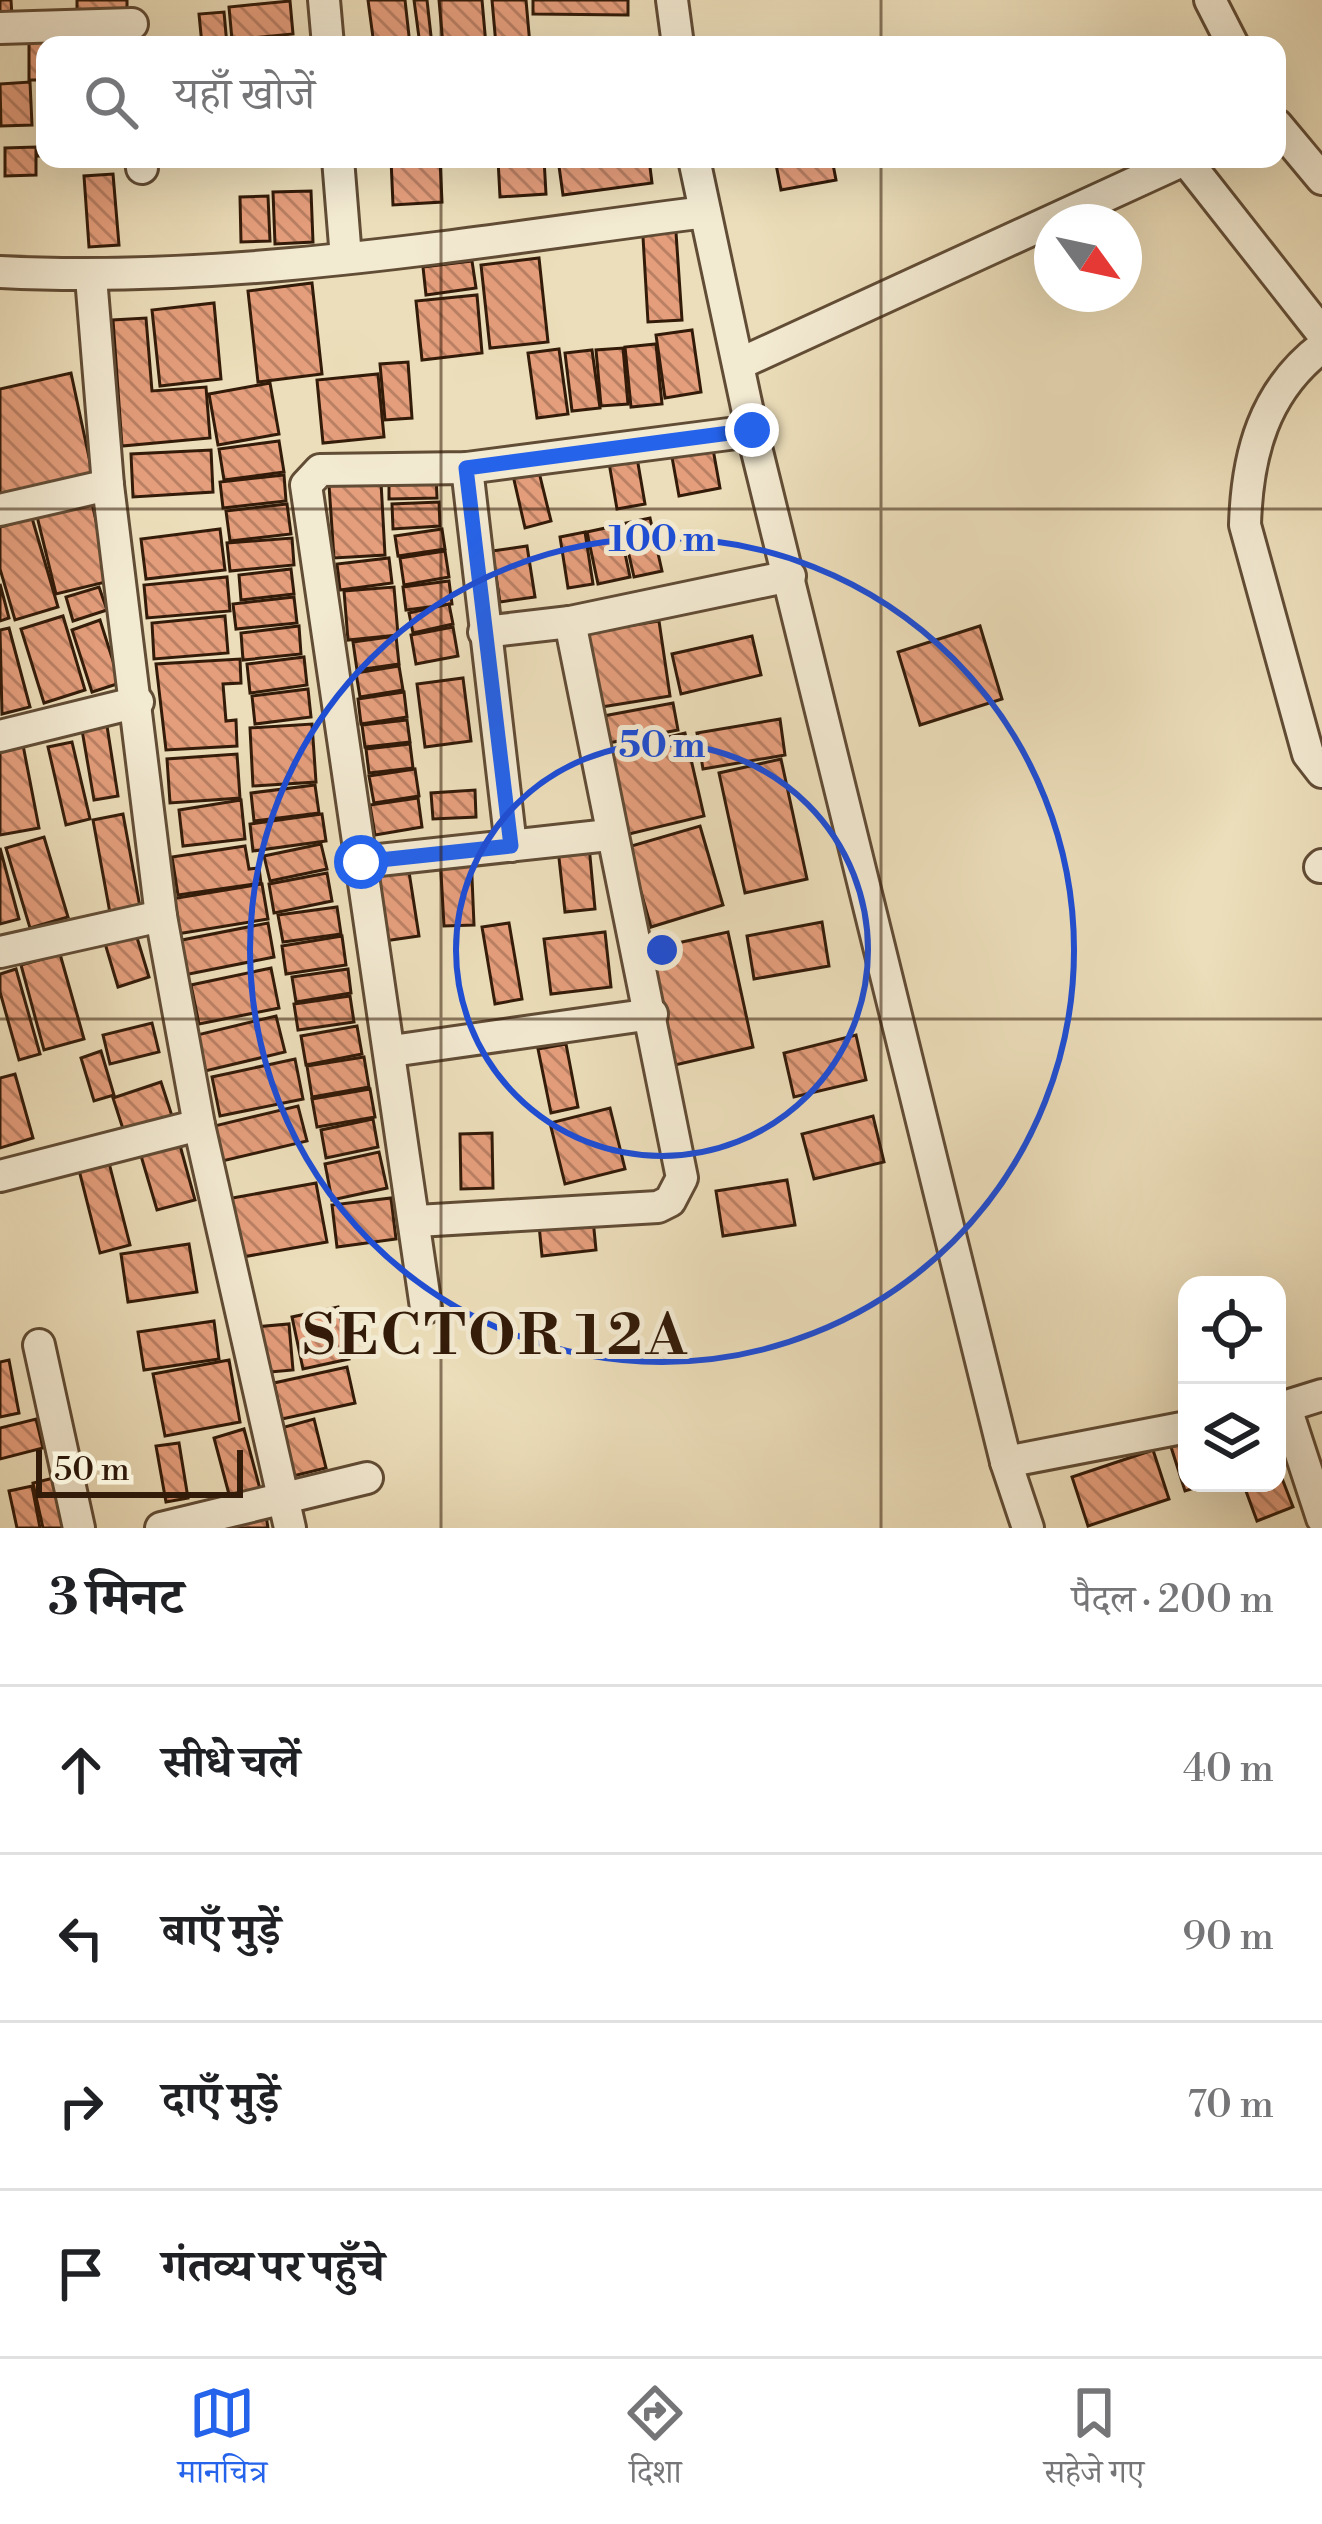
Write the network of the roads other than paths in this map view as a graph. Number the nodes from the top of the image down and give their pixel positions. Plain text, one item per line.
1 (324, 0) edge
2 (672, 0) edge
3 (1210, 0) edge
4 (133, 23) edge
5 (0, 28) edge
6 (327, 36) edge
7 (677, 36) edge
8 (1228, 36) edge
9 (1286, 136) edge
10 (339, 168) edge
11 (696, 168) edge
12 (1165, 168) edge
13 (1192, 168) edge
14 (1322, 179) edge
15 (705, 212) junction
16 (346, 258) junction
17 (0, 272) edge
18 (92, 277) junction
19 (1322, 333) edge
20 (1322, 347) edge
21 (739, 364) junction
22 (752, 430) junction
23 (466, 468) junction
24 (109, 485) junction
25 (0, 510) edge
26 (790, 576) junction
27 (570, 622) junction
28 (484, 632) junction
29 (138, 702) junction
30 (0, 736) edge
31 (1322, 772) edge
32 (609, 835) junction
33 (511, 846) junction
34 (361, 862) junction
35 (161, 916) junction
36 (0, 952) edge
37 (652, 1014) junction
38 (392, 1051) junction
39 (199, 1125) junction
40 (0, 1176) edge
41 (417, 1221) junction
42 (426, 1308) dead end
43 (39, 1345) dead end
44 (1322, 1395) edge
45 (1286, 1406) edge
46 (1286, 1421) edge
47 (1178, 1428) edge
48 (1006, 1462) junction
49 (367, 1478) dead end
50 (286, 1513) edge
51 (1322, 1518) edge
52 (79, 1528) edge
53 (161, 1528) edge
54 (1028, 1528) edge

1 - 6 street
2 - 7 street
3 - 8 street
4 - 5 street
9 - 14 street
10 - 16 street
11 - 15 street
12 - 21 street
13 - 19 street
15 - 16 street
15 - 21 street
16 - 18 street
17 - 18 street
18 - 24 street
20 - 31 street
21 - 22 street
22 - 23 street
22 - 26 street
23 - 28 street
23 - 34 street
24 - 25 street
24 - 29 street
26 - 27 street
26 - 48 street
27 - 28 street
27 - 32 street
28 - 33 street
29 - 30 street
29 - 35 street
32 - 33 street
32 - 37 street
33 - 34 street
34 - 38 street
35 - 36 street
35 - 39 street
37 - 38 street
37 - 41 street
38 - 41 street
39 - 40 street
39 - 50 street
41 - 42 street
43 - 52 street
44 - 45 street
46 - 51 street
47 - 48 street
48 - 54 street
49 - 50 street
50 - 53 street

